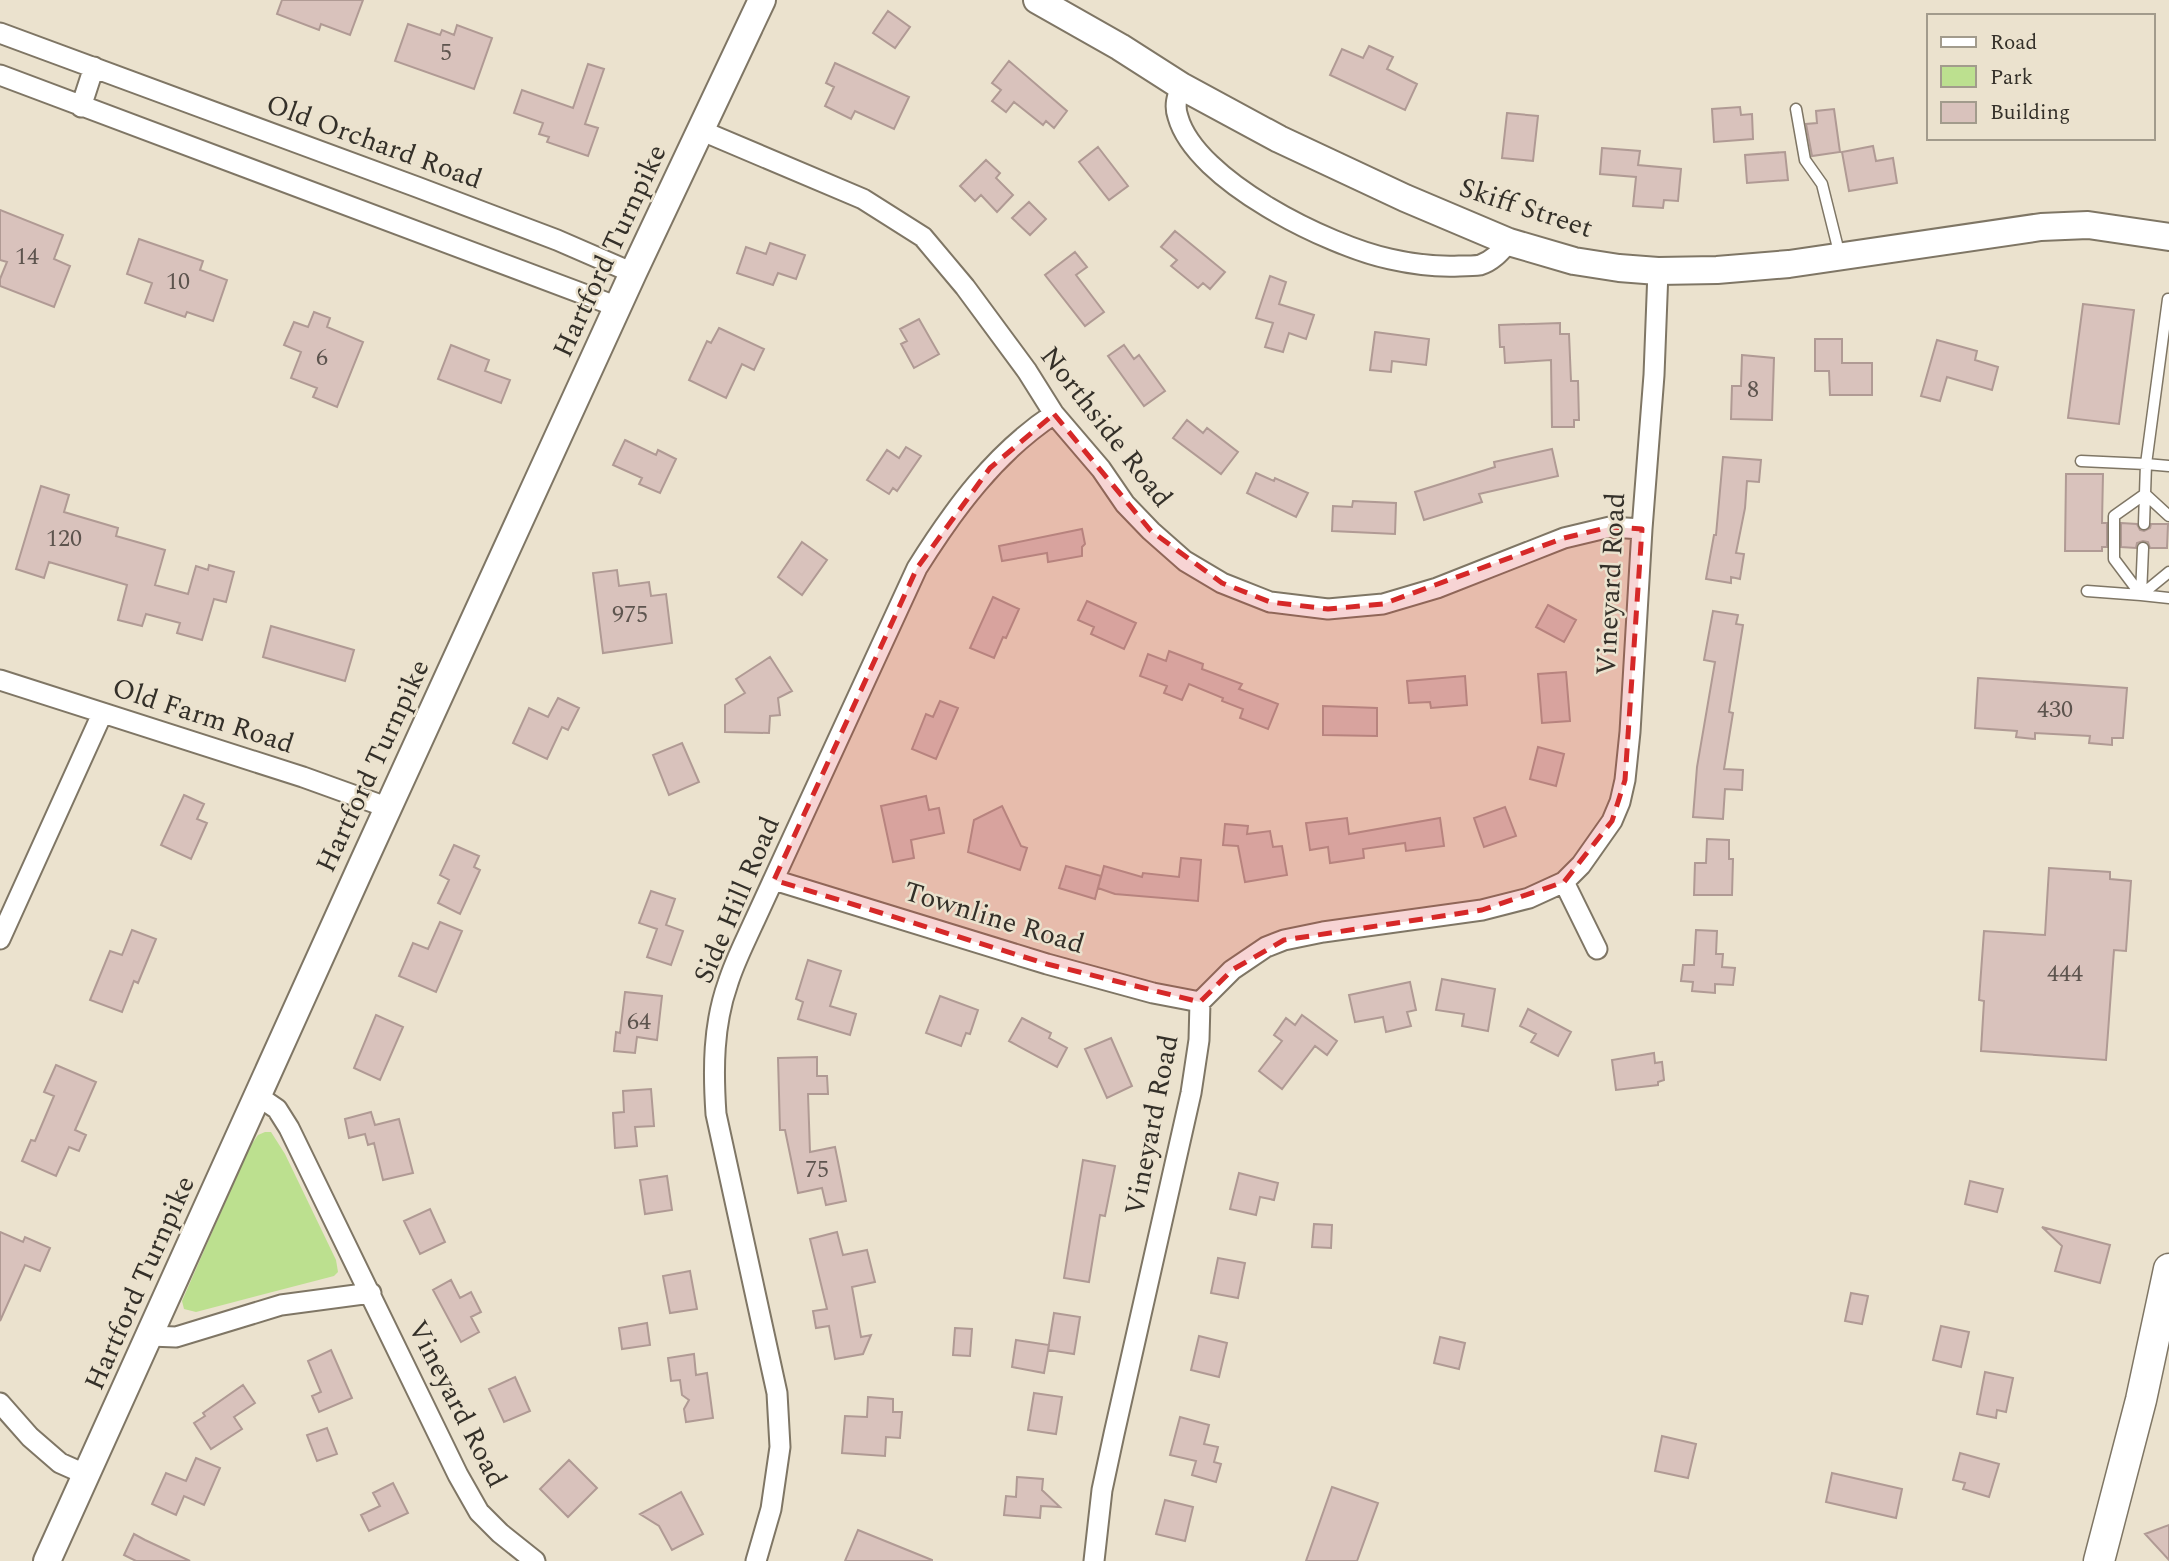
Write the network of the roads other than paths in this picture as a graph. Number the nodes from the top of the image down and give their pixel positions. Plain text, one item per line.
1 (762, 0) edge
2 (1037, 0) edge
3 (0, 33) edge
4 (94, 67) junction
5 (0, 75) edge
6 (1181, 86) junction
7 (82, 107) junction
8 (1796, 109) dead end
9 (700, 130) junction
10 (2169, 237) edge
11 (1509, 242) junction
12 (1840, 257) junction
13 (1658, 271) junction
14 (634, 273) junction
15 (2168, 299) edge
16 (618, 307) junction
17 (1054, 414) junction
18 (2081, 461) dead end
19 (2146, 464) junction
20 (2169, 466) edge
21 (2145, 494) junction
22 (2169, 516) edge
23 (2144, 524) dead end
24 (1642, 529) junction
25 (2143, 548) dead end
26 (2169, 572) edge
27 (2087, 592) dead end
28 (2141, 595) junction
29 (2169, 598) edge
30 (0, 680) edge
31 (102, 714) junction
32 (389, 808) junction
33 (774, 880) junction
34 (1564, 882) junction
35 (0, 939) edge
36 (1597, 949) dead end
37 (1200, 1002) junction
38 (258, 1096) junction
39 (2169, 1269) edge
40 (371, 1293) junction
41 (150, 1336) junction
42 (0, 1403) edge
43 (87, 1475) junction
44 (47, 1561) edge
45 (534, 1561) edge
46 (756, 1561) edge
47 (1094, 1561) edge
48 (2099, 1561) edge

1 - 9 main road, Hartford Turnpike
2 - 6 main road, Skiff Street
3 - 4 street, Old Orchard Road
4 - 7 street
4 - 14 street, Old Orchard Road
5 - 7 street
6 - 11 main road, Skiff Street
6 - 11 street
7 - 16 street
8 - 12 lane
9 - 14 main road, Hartford Turnpike
9 - 17 street, Northside Road
10 - 12 main road, Skiff Street
11 - 13 main road, Skiff Street
12 - 13 main road, Skiff Street
13 - 24 street, Vineyard Road
14 - 16 main road, Hartford Turnpike
15 - 19 lane
16 - 32 main road, Hartford Turnpike
17 - 24 street, Northside Road
17 - 33 street, Side Hill Road
18 - 19 lane
19 - 20 lane
19 - 21 lane
21 - 22 lane
21 - 23 lane
21 - 28 lane
24 - 34 street, Vineyard Road
25 - 28 lane
26 - 28 lane
27 - 28 lane
28 - 29 lane
30 - 31 street, Old Farm Road
31 - 32 street, Old Farm Road
31 - 35 street
32 - 38 main road, Hartford Turnpike
33 - 37 street, Townline Road
33 - 46 street, Side Hill Road
34 - 36 street
34 - 37 street, Vineyard Road
37 - 47 street, Vineyard Road
38 - 40 street, Vineyard Road
38 - 41 main road, Hartford Turnpike
39 - 48 main road
40 - 41 street
40 - 45 street, Vineyard Road
41 - 43 main road, Hartford Turnpike
42 - 43 street
43 - 44 main road, Hartford Turnpike

